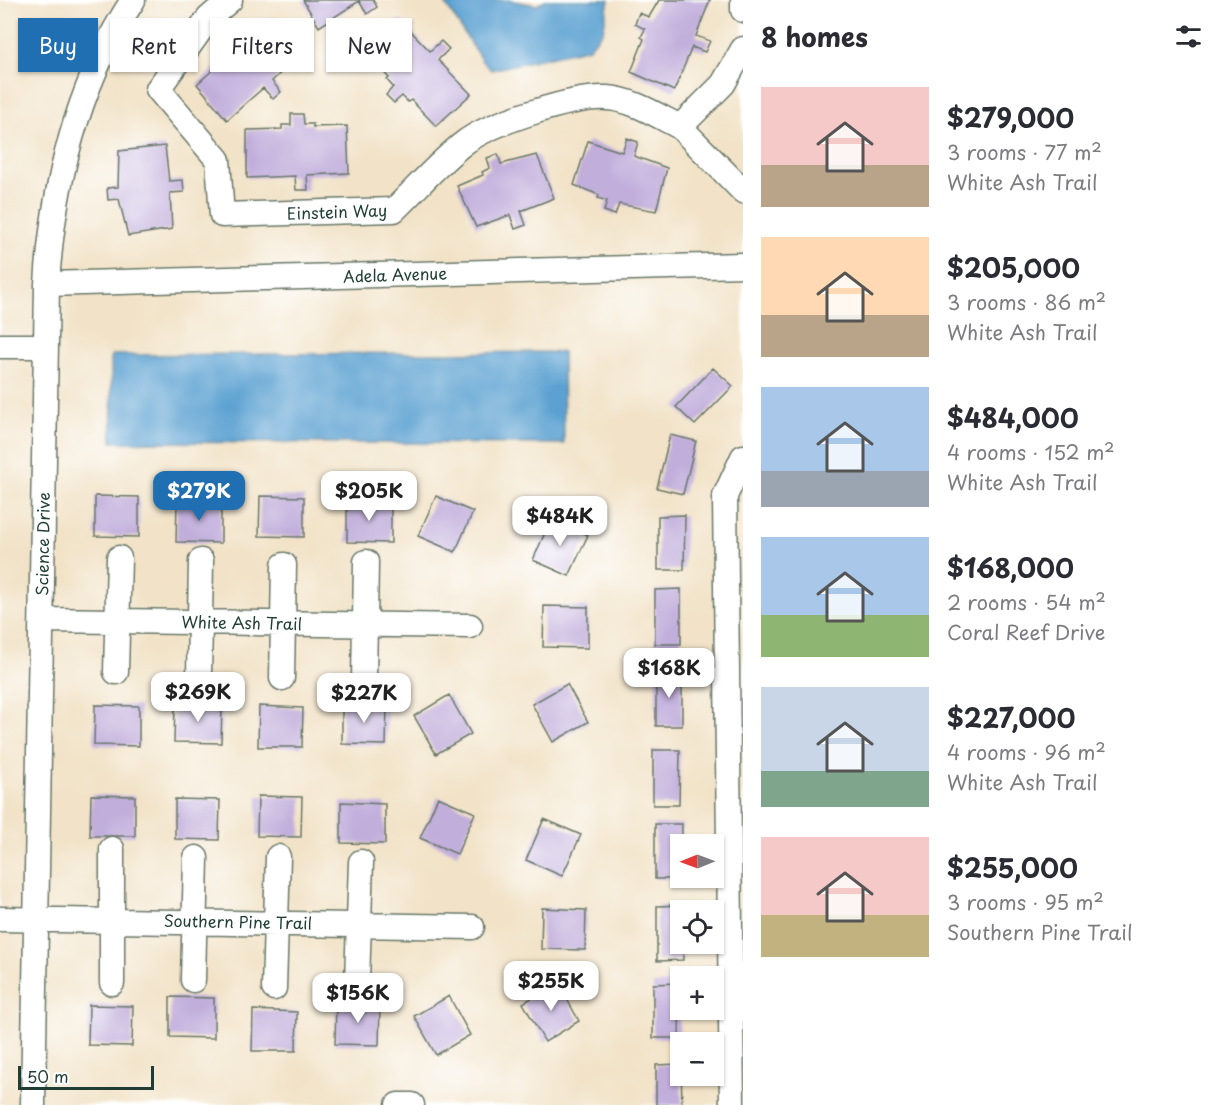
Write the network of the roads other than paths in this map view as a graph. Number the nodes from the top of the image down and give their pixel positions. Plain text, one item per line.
1 (133, 0) edge
2 (230, 0) edge
3 (742, 0) edge
4 (743, 10) edge
5 (743, 49) edge
6 (680, 127) junction
7 (743, 191) edge
8 (743, 265) edge
9 (47, 284) junction
10 (0, 346) edge
11 (46, 346) junction
12 (743, 457) edge
13 (119, 558) dead end
14 (201, 561) dead end
15 (366, 562) dead end
16 (284, 565) dead end
17 (42, 620) junction
18 (119, 621) junction
19 (200, 622) junction
20 (283, 623) junction
21 (365, 625) junction
22 (470, 626) dead end
23 (116, 672) dead end
24 (199, 677) dead end
25 (282, 678) dead end
26 (364, 680) dead end
27 (112, 849) dead end
28 (278, 857) dead end
29 (196, 858) dead end
30 (361, 862) dead end
31 (0, 919) edge
32 (37, 919) junction
33 (112, 920) junction
34 (194, 922) junction
35 (276, 923) junction
36 (359, 924) junction
37 (472, 927) dead end
38 (193, 980) dead end
39 (357, 981) dead end
40 (112, 983) dead end
41 (274, 988) dead end
42 (33, 1105) edge
43 (398, 1105) edge
44 (412, 1105) edge
45 (732, 1105) edge

1 - 9 street, Science Drive
2 - 6 street, Einstein Way
3 - 4 street
5 - 6 street
6 - 7 street
8 - 9 street, Adela Avenue
9 - 11 street, Science Drive
10 - 11 street
11 - 17 street, Science Drive
12 - 45 street
13 - 18 street
14 - 19 street
15 - 21 street
16 - 20 street
17 - 18 street, White Ash Trail
17 - 32 street, Science Drive
18 - 19 street, White Ash Trail
18 - 23 street
19 - 20 street, White Ash Trail
19 - 24 street
20 - 21 street, White Ash Trail
20 - 25 street
21 - 22 street, White Ash Trail
21 - 26 street
27 - 33 street
28 - 35 street
29 - 34 street
30 - 36 street
31 - 32 street, Southern Pine Trail
32 - 33 street, Southern Pine Trail
32 - 42 street, Science Drive
33 - 34 street, Southern Pine Trail
33 - 40 street
34 - 35 street, Southern Pine Trail
34 - 38 street
35 - 36 street, Southern Pine Trail
35 - 41 street
36 - 37 street, Southern Pine Trail
36 - 39 street
43 - 44 street

